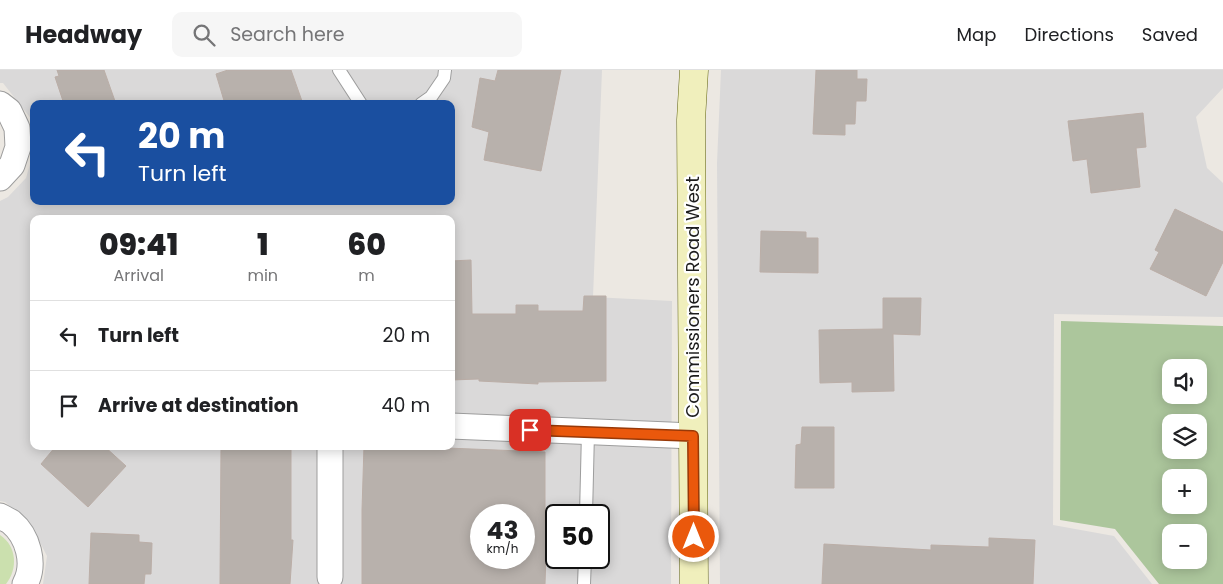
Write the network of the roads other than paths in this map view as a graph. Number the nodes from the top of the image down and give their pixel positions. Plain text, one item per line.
1 (340, 70) edge
2 (445, 70) edge
3 (694, 70) edge
4 (359, 100) edge
5 (427, 100) edge
6 (0, 104) edge
7 (0, 178) edge
8 (455, 426) edge
9 (588, 432) junction
10 (693, 436) junction
11 (330, 450) edge
12 (586, 504) edge
13 (0, 516) edge
14 (585, 569) edge
15 (330, 577) dead end
16 (25, 584) edge
17 (584, 584) edge
18 (694, 584) edge

1 - 4 lane
2 - 5 lane
3 - 10 main road, Commissioners Road West
6 - 7 street
8 - 9 street
9 - 10 street
9 - 12 lane
10 - 18 main road, Commissioners Road West
11 - 15 street
13 - 16 street
14 - 17 lane

